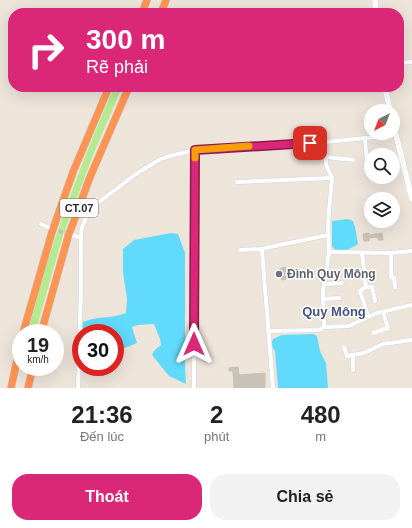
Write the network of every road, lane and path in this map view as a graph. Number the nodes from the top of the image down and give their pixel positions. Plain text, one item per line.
1 (107, 92) edge
2 (127, 92) edge
3 (386, 92) edge
4 (389, 104) edge
5 (364, 139) edge
6 (397, 140) edge
7 (325, 142) junction
8 (195, 150) junction
9 (326, 157) junction
10 (354, 160) dead end
11 (332, 178) junction
12 (237, 182) dead end
13 (412, 196) edge
14 (41, 224) dead end
15 (50, 228) tunnel mouth
16 (72, 235) tunnel mouth
17 (328, 235) junction
18 (81, 238) junction
19 (264, 249) junction
20 (240, 250) dead end
21 (412, 251) edge
22 (328, 252) junction
23 (362, 253) junction
24 (391, 254) junction
25 (342, 283) dead end
26 (324, 284) junction
27 (366, 287) junction
28 (395, 287) dead end
29 (339, 298) dead end
30 (323, 299) junction
31 (375, 301) dead end
32 (412, 305) edge
33 (383, 312) junction
34 (368, 316) junction
35 (26, 324) edge
36 (44, 324) edge
37 (324, 327) junction
38 (268, 332) junction
39 (373, 333) dead end
40 (412, 340) edge
41 (344, 347) dead end
42 (353, 355) junction
43 (353, 370) dead end
44 (13, 376) edge
45 (30, 376) edge
46 (11, 388) edge
47 (28, 388) edge
48 (78, 388) edge
49 (194, 388) edge
50 (273, 388) edge

1 - 35 highway, CT.07
2 - 36 highway, CT.07
3 - 4 main road
5 - 7 street
6 - 13 main road
7 - 8 street
7 - 9 street
8 - 18 street
8 - 49 street
9 - 10 street
9 - 11 street
11 - 12 street
11 - 17 street
14 - 15 street
16 - 18 street
17 - 19 street
17 - 22 street
18 - 48 street
19 - 20 street
19 - 38 street
21 - 24 street
22 - 23 street
22 - 26 street
23 - 24 street
23 - 27 street
24 - 28 street
25 - 26 street
26 - 30 street
27 - 31 street
27 - 34 street
29 - 30 street
30 - 37 street
32 - 33 street
33 - 34 street
33 - 39 street
34 - 37 street
37 - 38 street
38 - 50 street
40 - 42 street
41 - 42 street
42 - 43 street
44 - 46 highway
45 - 47 highway

